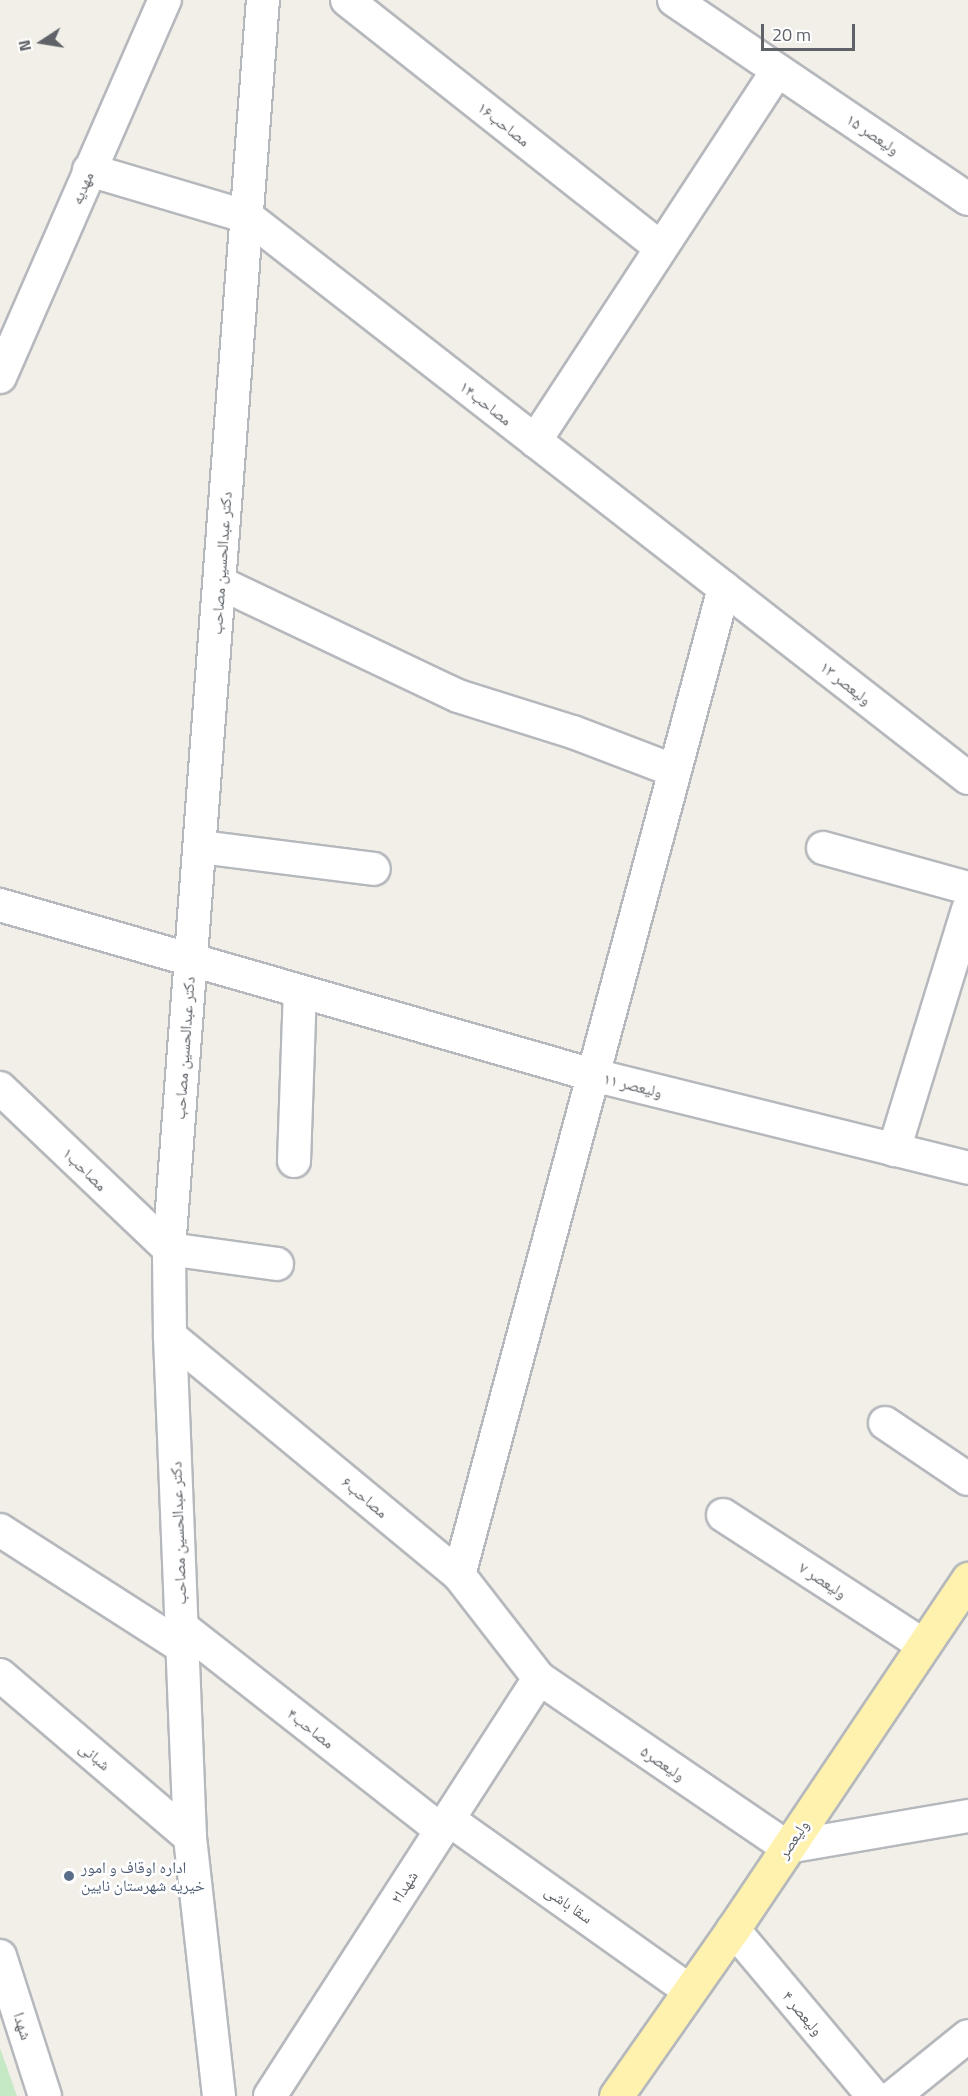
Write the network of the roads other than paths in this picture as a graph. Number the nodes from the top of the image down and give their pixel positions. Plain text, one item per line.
1 (165, 0) edge
2 (262, 0) edge
3 (347, 0) edge
4 (674, 0) edge
5 (778, 70) junction
6 (89, 170) junction
7 (968, 199) edge
8 (248, 217) junction
9 (661, 248) junction
10 (0, 377) edge
11 (535, 441) junction
12 (220, 584) junction
13 (724, 588) junction
14 (675, 771) junction
15 (968, 778) edge
16 (200, 847) junction
17 (823, 848) dead end
18 (374, 869) dead end
19 (968, 888) edge
20 (0, 905) edge
21 (968, 910) edge
22 (191, 961) junction
23 (300, 992) junction
24 (593, 1075) junction
25 (0, 1088) edge
26 (894, 1150) junction
27 (294, 1161) dead end
28 (968, 1168) edge
29 (169, 1249) junction
30 (278, 1264) dead end
31 (170, 1336) junction
32 (885, 1423) dead end
33 (968, 1479) edge
34 (723, 1515) dead end
35 (0, 1530) edge
36 (459, 1575) junction
37 (968, 1579) edge
38 (182, 1637) junction
39 (923, 1645) junction
40 (0, 1675) edge
41 (539, 1678) junction
42 (968, 1816) edge
43 (445, 1824) junction
44 (190, 1837) junction
45 (787, 1847) junction
46 (733, 1929) junction
47 (0, 1956) edge
48 (689, 1990) junction
49 (968, 2036) edge
50 (45, 2096) edge
51 (219, 2096) edge
52 (270, 2096) edge
53 (616, 2096) edge
54 (873, 2096) edge
55 (894, 2096) edge

1 - 6 street, مهدیه
2 - 8 street, دکتر عبدالحسین مصاحب
3 - 9 street, مصاحب۱۶
4 - 5 street, ولیعصر ۱۵
5 - 7 street, ولیعصر ۱۵
5 - 9 street
6 - 8 street
6 - 10 street, مهدیه
8 - 11 street, مصاحب۱۴
8 - 12 street, دکتر عبدالحسین مصاحب
9 - 11 street
11 - 13 street, مصاحب۱۴
12 - 14 street
12 - 16 street, دکتر عبدالحسین مصاحب
13 - 14 street
13 - 15 street, ولیعصر ۱۳
14 - 24 street
16 - 18 street
16 - 22 street, دکتر عبدالحسین مصاحب
17 - 19 street
20 - 22 street, ولیعصر ۱۱
21 - 26 street
22 - 23 street, ولیعصر ۱۱
22 - 29 street, دکتر عبدالحسین مصاحب
23 - 24 street, ولیعصر ۱۱
23 - 27 street
24 - 26 street, ولیعصر ۱۱
24 - 36 street
25 - 29 street, مصاحب۱
26 - 28 street, ولیعصر ۱۱
29 - 30 street
29 - 31 street, دکتر عبدالحسین مصاحب
31 - 36 street, مصاحب۶
31 - 38 street, دکتر عبدالحسین مصاحب
32 - 33 street
34 - 39 street, ولیعصر ۷
35 - 38 street
36 - 41 street, مصاحب۶
37 - 39 main road, ولیعصر
38 - 43 street, مصاحب۴
38 - 44 street, دکتر عبدالحسین مصاحب
39 - 45 main road, ولیعصر
40 - 44 street, شبانی
41 - 43 street, شهدا۲
41 - 45 street, ولیعصر۵
42 - 45 street
43 - 48 street, سقا باشی
43 - 52 street, شهدا۲
44 - 51 street, دکتر عبدالحسین مصاحب
45 - 46 main road, ولیعصر
46 - 48 main road, ولیعصر
46 - 54 street, ولیعصر ۴
47 - 50 street, شهدا
48 - 53 main road, ولیعصر
49 - 55 street

